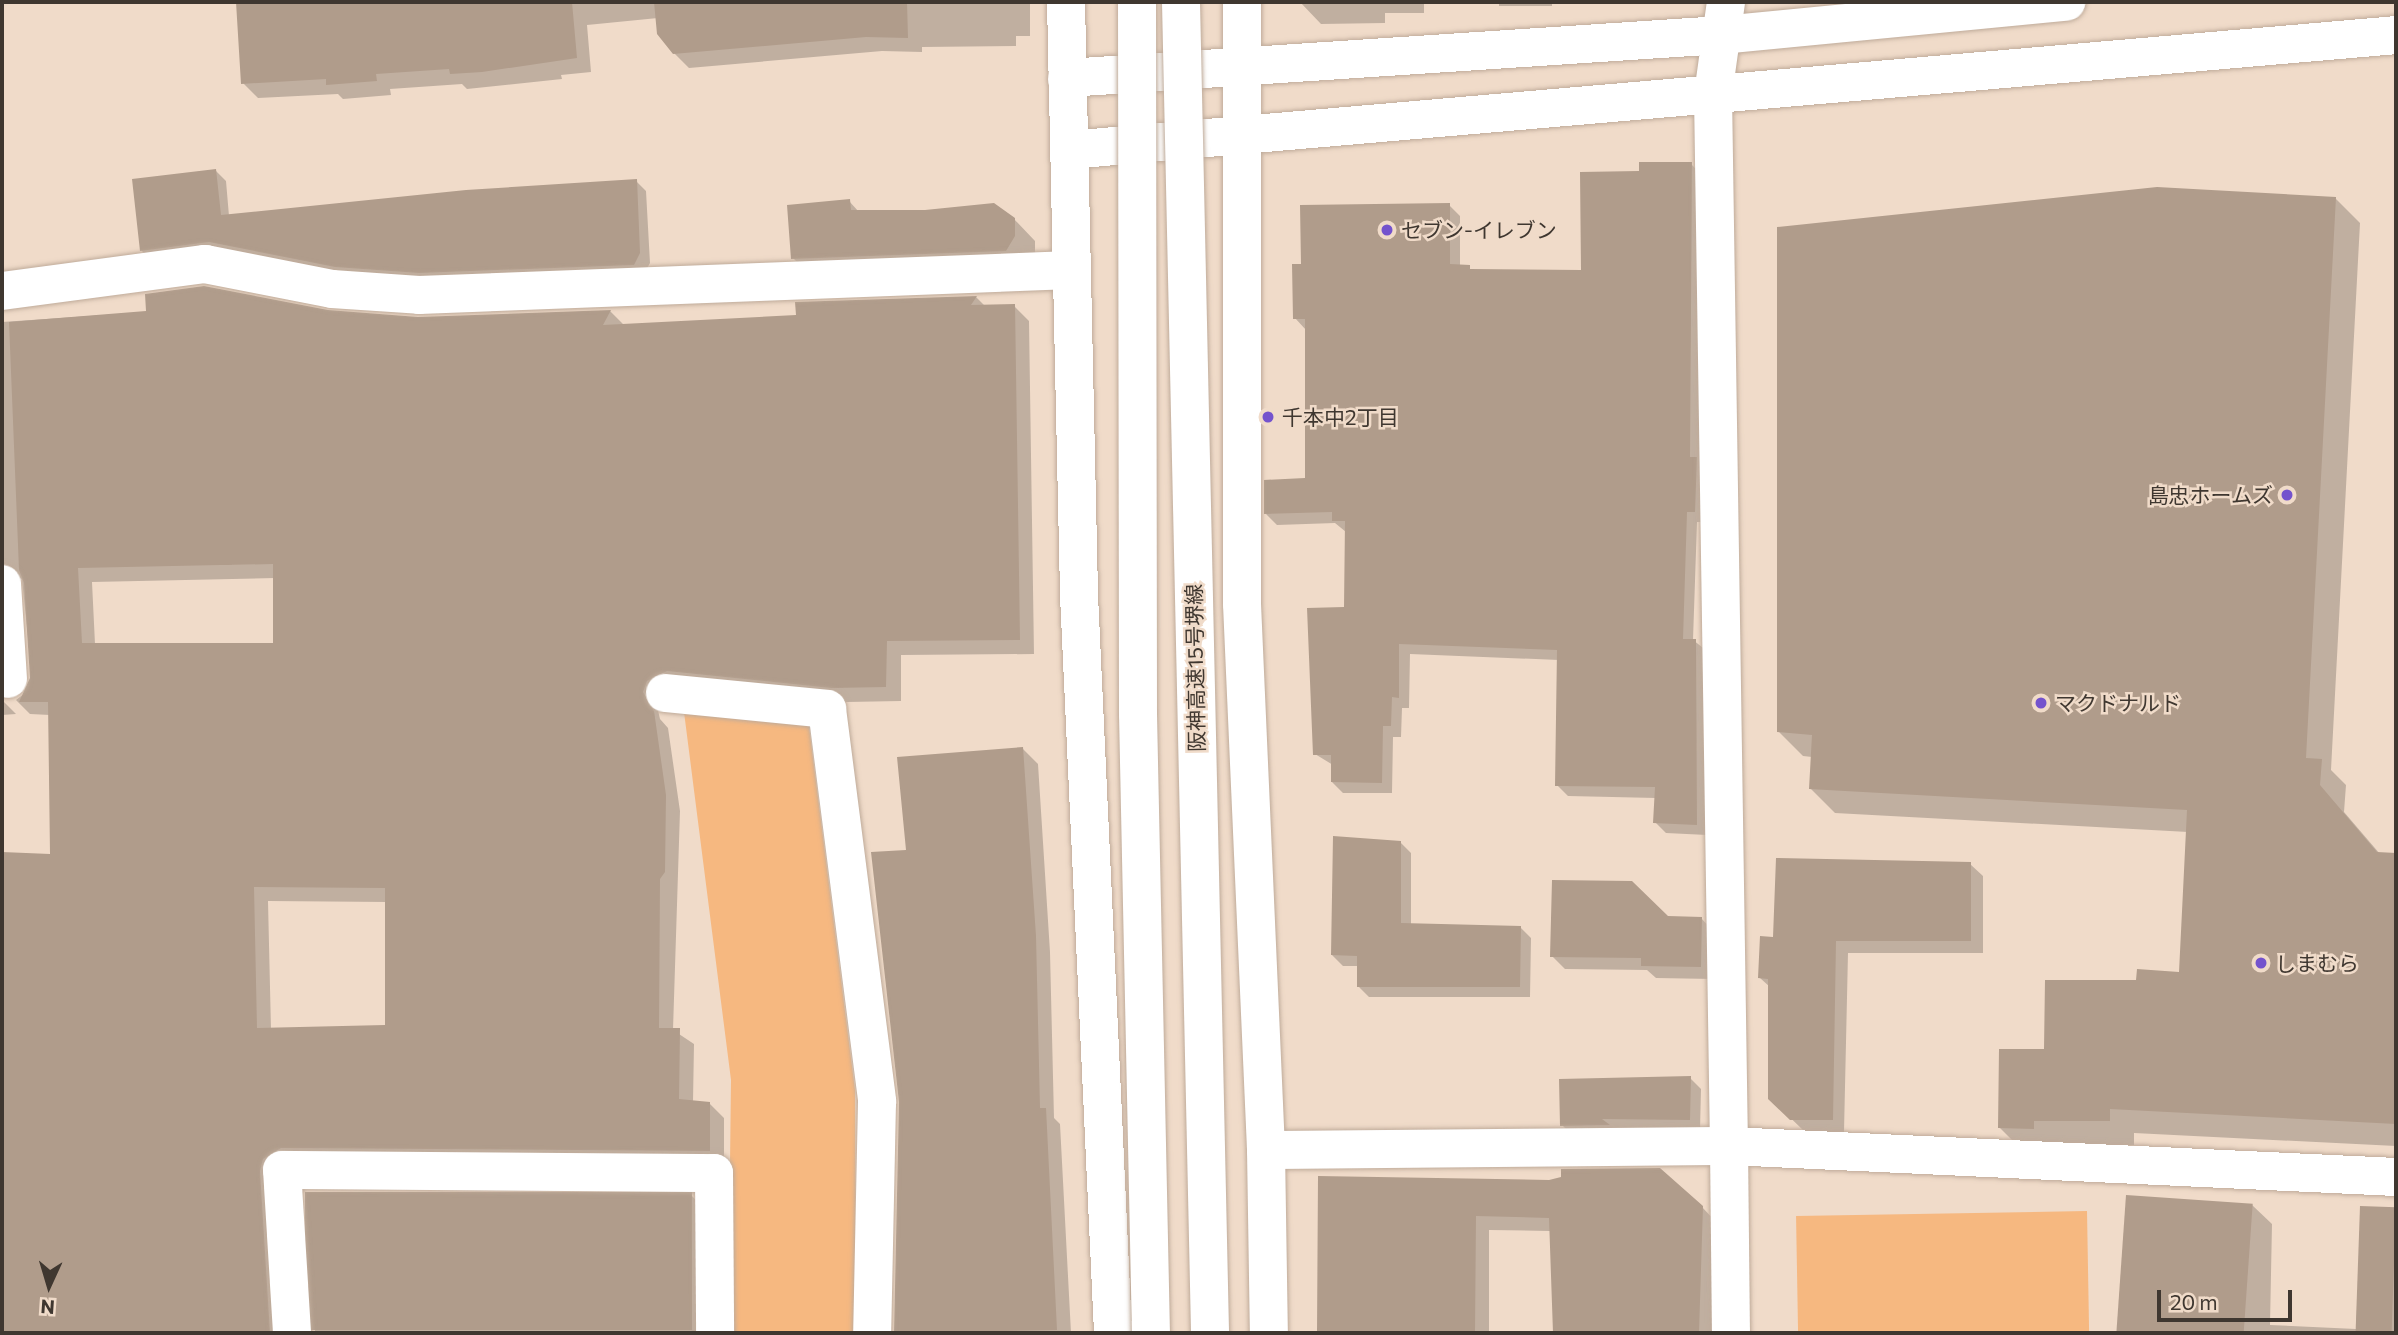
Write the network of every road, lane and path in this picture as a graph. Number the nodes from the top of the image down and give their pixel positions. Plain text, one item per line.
1 (1066, 2) edge
2 (1138, 2) edge
3 (1181, 2) edge
4 (1242, 2) edge
5 (2066, 2) edge
6 (2017, 4) edge
7 (1723, 18) edge
8 (2396, 35) edge
9 (1241, 67) junction
10 (1067, 78) junction
11 (1713, 94) junction
12 (1243, 135) junction
13 (1069, 150) junction
14 (1072, 270) junction
15 (2, 291) edge
16 (2, 584) edge
17 (8, 678) dead end
18 (665, 693) dead end
19 (1729, 1146) junction
20 (1266, 1150) junction
21 (2396, 1177) edge
22 (292, 1333) edge
23 (715, 1333) edge
24 (872, 1333) edge
25 (1113, 1333) edge
26 (1152, 1333) edge
27 (1210, 1333) edge
28 (1269, 1333) edge
29 (1731, 1333) edge

1 - 10 main road
2 - 26 main road, bridge
3 - 27 main road, 阪神高速15号堺線, bridge
4 - 9 main road
5 - 6 main road
6 - 7 main road
7 - 9 main road
7 - 11 main road
8 - 11 main road
9 - 10 main road
9 - 12 main road
10 - 13 main road
11 - 12 main road
11 - 19 main road
12 - 13 main road
12 - 20 main road
13 - 14 main road
14 - 15 main road
14 - 25 main road
16 - 17 main road
18 - 24 main road
19 - 20 main road
19 - 21 main road
19 - 29 main road
20 - 28 main road
22 - 23 main road

